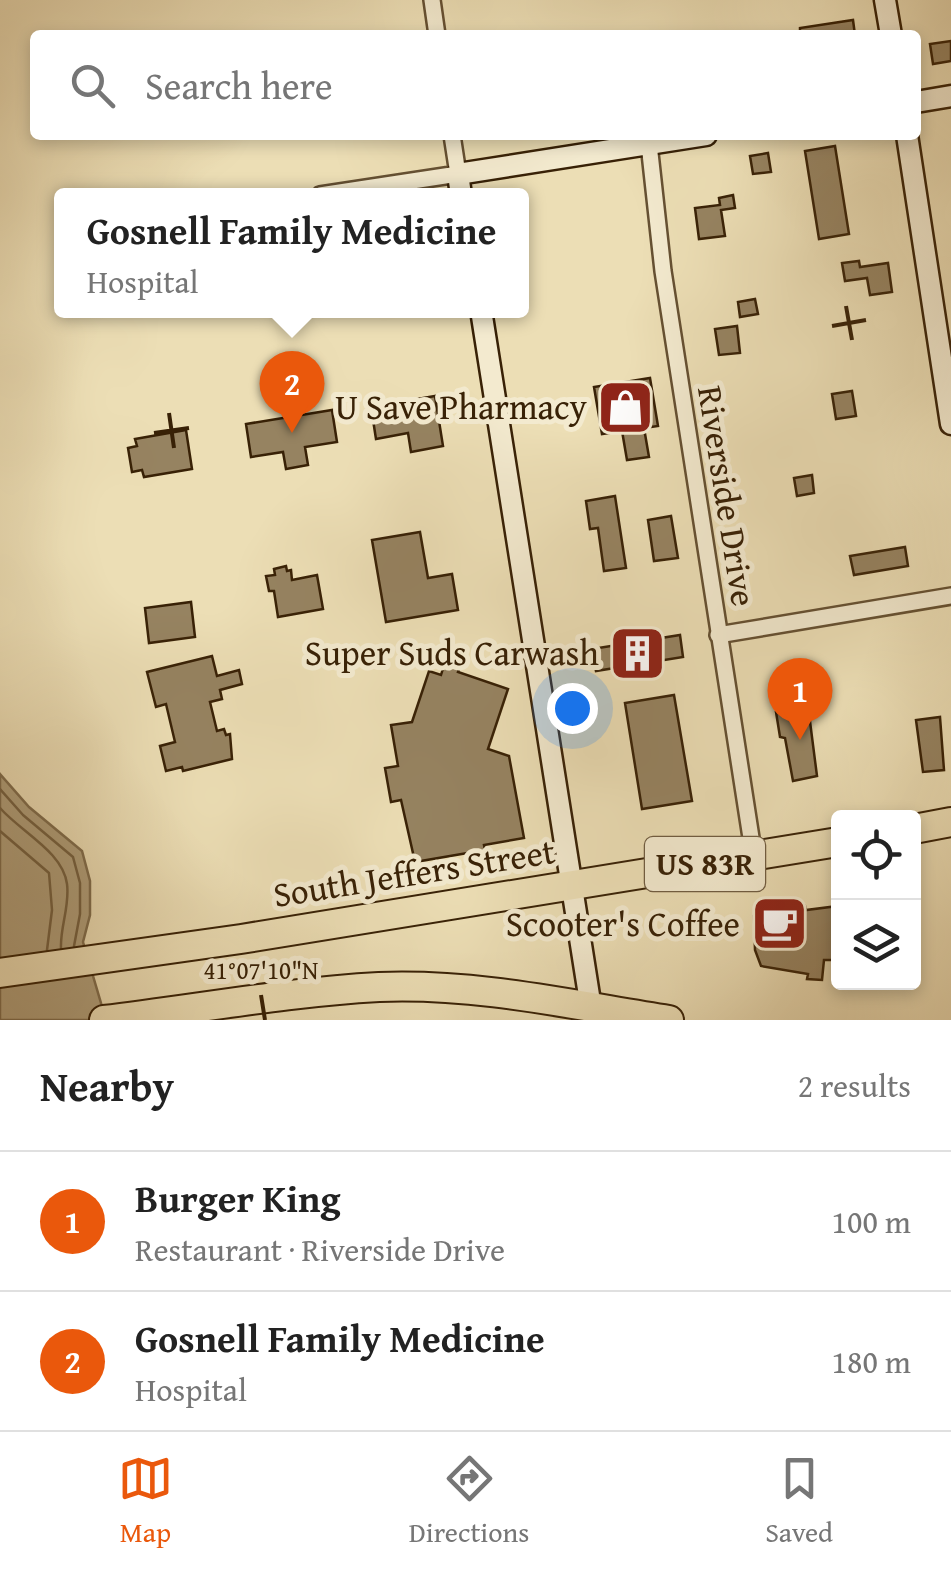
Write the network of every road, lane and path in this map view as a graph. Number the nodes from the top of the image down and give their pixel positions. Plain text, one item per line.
1 (432, 0) edge
2 (885, 0) edge
3 (436, 30) edge
4 (890, 30) edge
5 (951, 96) edge
6 (921, 101) edge
7 (453, 140) edge
8 (674, 140) edge
9 (908, 140) edge
10 (649, 144) junction
11 (458, 174) junction
12 (370, 188) edge
13 (461, 188) edge
14 (482, 318) edge
15 (951, 424) edge
16 (951, 596) edge
17 (718, 635) junction
18 (951, 822) edge
19 (921, 828) edge
20 (831, 843) edge
21 (754, 857) junction
22 (572, 886) junction
23 (0, 973) edge
24 (592, 1014) edge
25 (104, 1020) edge
26 (669, 1020) edge

1 - 3 street
2 - 4 main road
5 - 6 main road
7 - 11 street
8 - 10 main road
9 - 15 main road
10 - 11 main road
10 - 17 street, Riverside Drive
11 - 12 street
11 - 13 main road
14 - 22 main road
16 - 17 street
17 - 21 street, Riverside Drive
18 - 19 highway
20 - 21 highway, South Jeffers Street / US 83R
21 - 22 highway, South Jeffers Street / US 83R
22 - 23 highway, South Jeffers Street
22 - 24 main road
24 - 25 highway
24 - 26 highway

